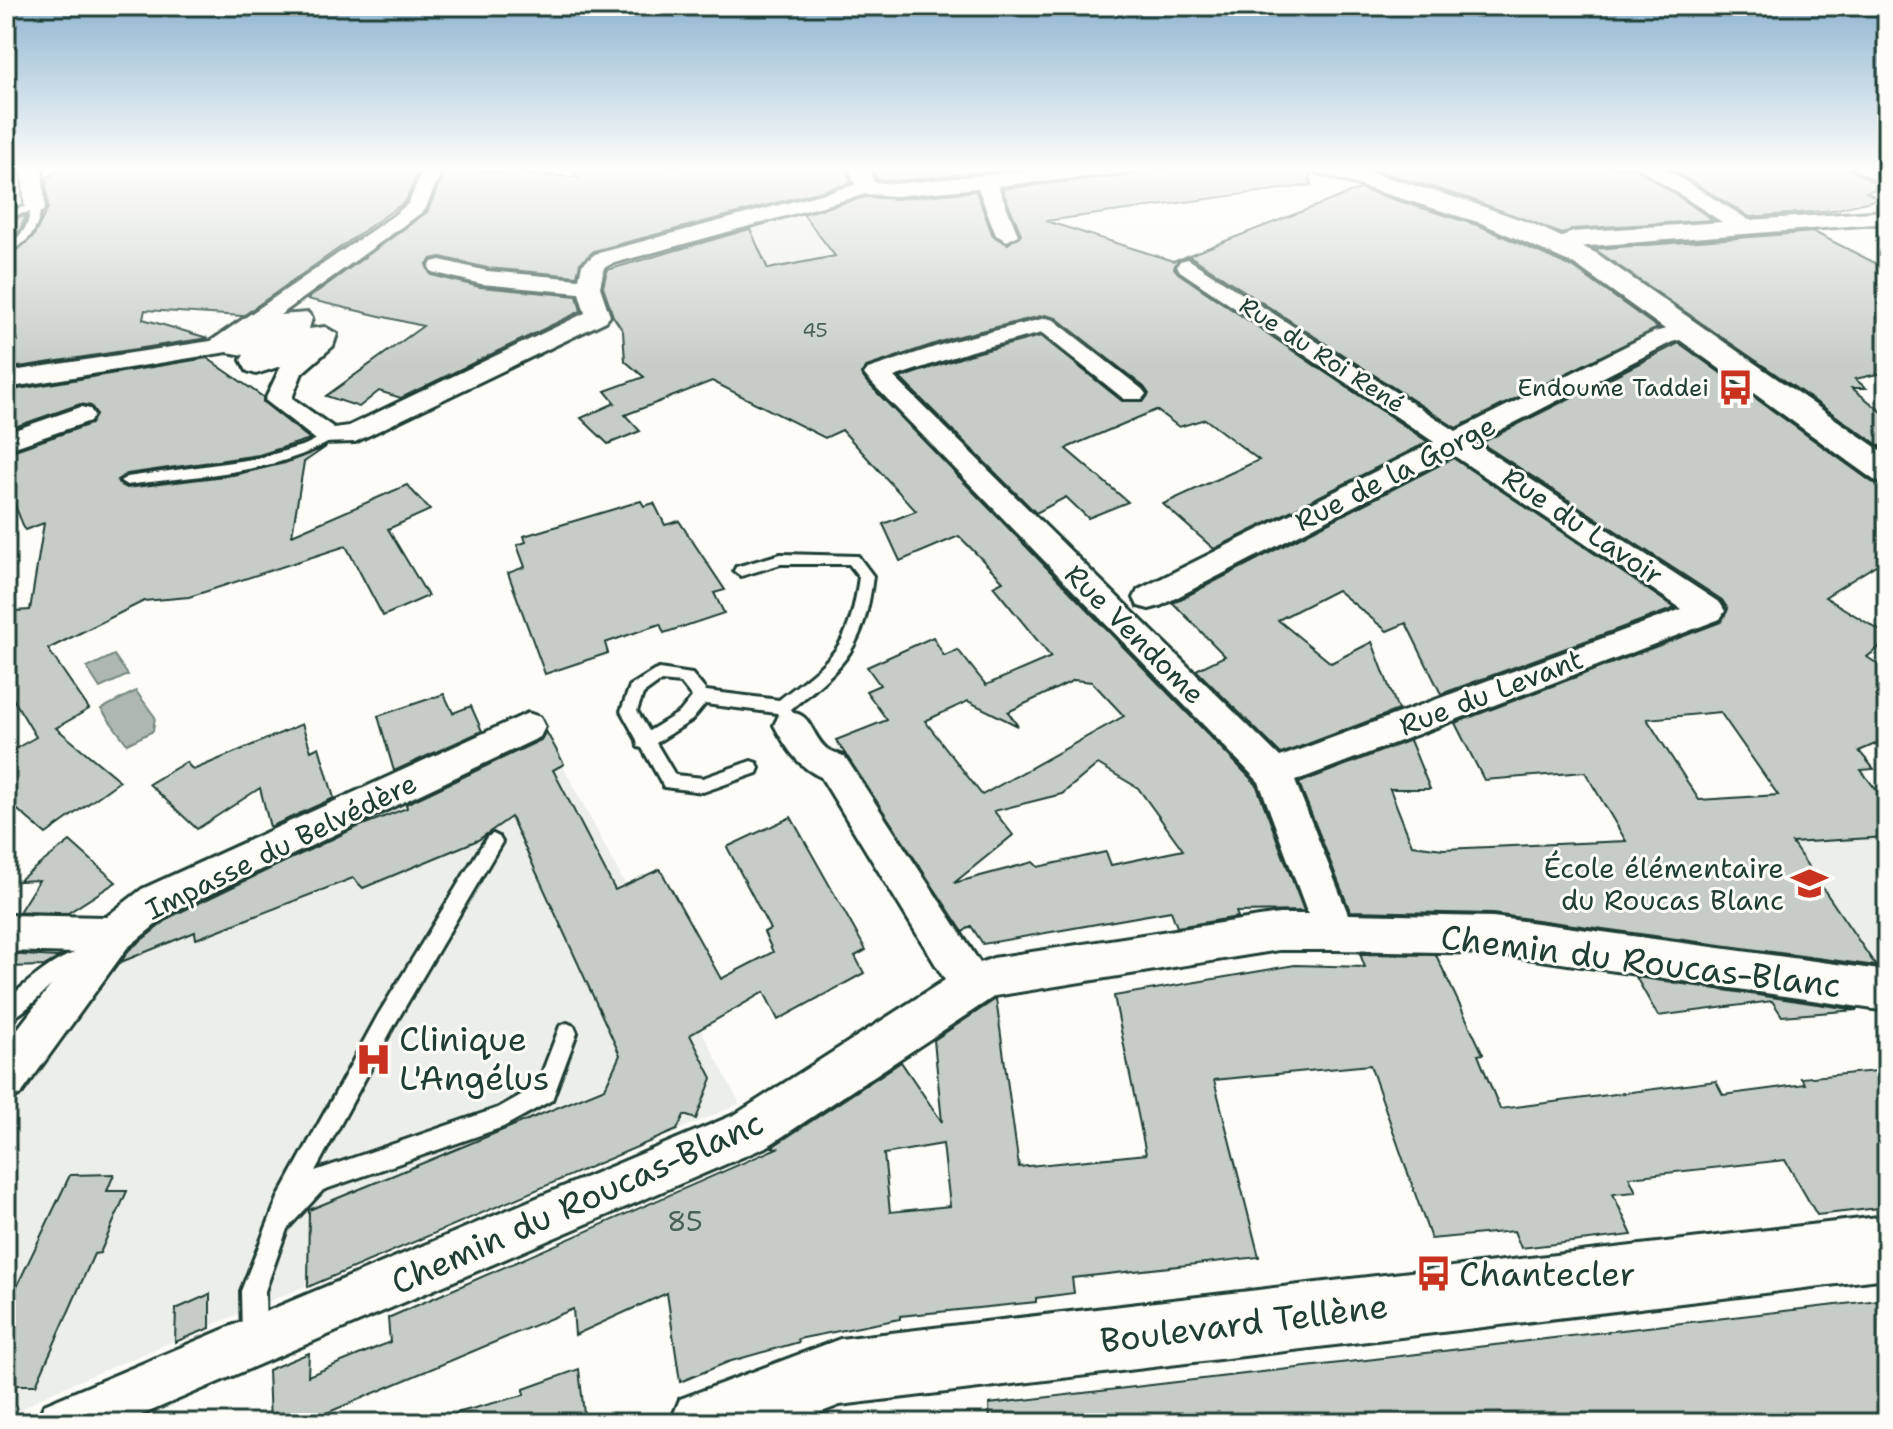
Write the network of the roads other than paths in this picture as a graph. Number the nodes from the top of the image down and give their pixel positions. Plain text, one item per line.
1 (26, 234) edge
2 (383, 234) edge
3 (683, 234) edge
4 (1533, 234) edge
5 (1642, 234) edge
6 (1559, 244) junction
7 (6, 249) edge
8 (1188, 266) dead end
9 (440, 267) dead end
10 (589, 287) junction
11 (1686, 331) junction
12 (225, 344) junction
13 (60, 371) junction
14 (6, 380) edge
15 (6, 388) edge
16 (1133, 394) dead end
17 (81, 415) dead end
18 (329, 437) junction
19 (6, 442) edge
20 (1457, 442) junction
21 (1887, 472) edge
22 (127, 481) dead end
23 (741, 571) dead end
24 (1149, 598) dead end
25 (1709, 611) joint
26 (701, 697) junction
27 (787, 716) junction
28 (528, 727) dead end
29 (644, 742) junction
30 (751, 768) dead end
31 (1274, 774) junction
32 (493, 842) dead end
33 (1335, 932) junction
34 (6, 933) edge
35 (105, 946) junction
36 (972, 986) junction
37 (1887, 991) edge
38 (6, 1012) edge
39 (567, 1033) dead end
40 (6, 1079) edge
41 (279, 1222) junction
42 (1887, 1247) edge
43 (254, 1343) junction
44 (62, 1423) edge
45 (704, 1423) edge

1 - 7 lane
2 - 12 street
3 - 10 street
4 - 6 street
5 - 6 street
6 - 11 street
8 - 20 street, Rue du Roi René
9 - 10 street
10 - 18 street
11 - 20 street, Rue de la Gorge
11 - 21 street
12 - 13 street
12 - 18 street
13 - 14 street
13 - 15 street
16 - 31 street, Rue Vendome
17 - 19 street
18 - 22 lane
20 - 24 street, Rue de la Gorge
20 - 25 street, Rue du Lavoir
23 - 27 lane
25 - 31 street, Rue du Levant
26 - 27 lane
26 - 29 lane
26 - 29 lane
27 - 36 street
28 - 35 street, Impasse du Belvédère
29 - 30 lane
31 - 33 street, Rue Vendome
32 - 41 lane
33 - 36 street, Chemin du Roucas-Blanc
33 - 37 street, Chemin du Roucas-Blanc
34 - 35 street
35 - 38 lane
35 - 40 street, Impasse du Belvédère
36 - 43 street, Chemin du Roucas-Blanc
39 - 41 lane
41 - 43 lane
42 - 45 street, Boulevard Tellène
43 - 44 street, Chemin du Roucas-Blanc

